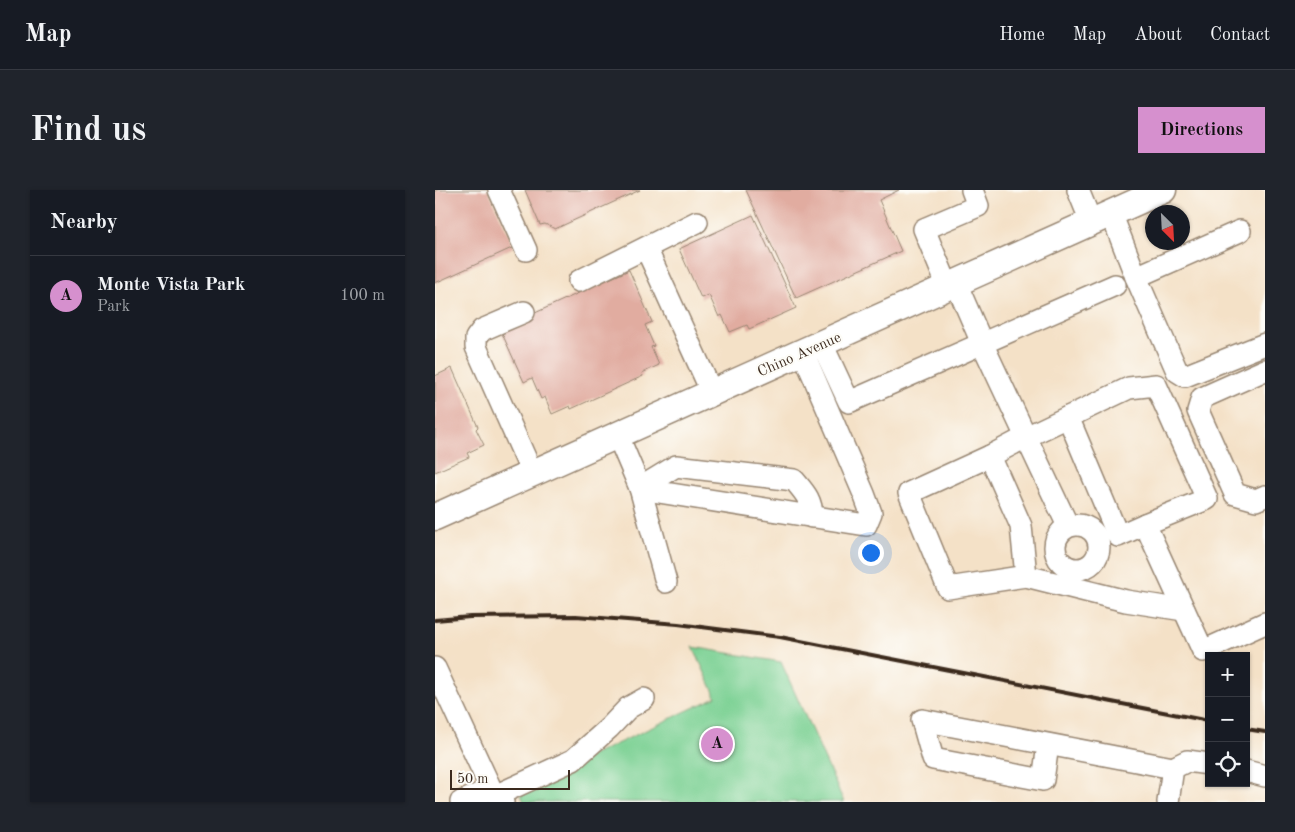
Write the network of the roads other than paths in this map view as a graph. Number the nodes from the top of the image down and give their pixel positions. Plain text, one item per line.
1 (499, 190) edge
2 (972, 190) edge
3 (1078, 190) edge
4 (1156, 191) edge
5 (1101, 218) junction
6 (697, 222) dead end
7 (1240, 231) dead end
8 (647, 248) junction
9 (527, 250) dead end
10 (1136, 277) junction
11 (579, 281) dead end
12 (952, 285) junction
13 (1115, 285) dead end
14 (524, 312) dead end
15 (981, 343) junction
16 (1265, 344) edge
17 (813, 348) junction
18 (1265, 370) edge
19 (712, 393) junction
20 (1068, 417) junction
21 (617, 436) junction
22 (1026, 437) junction
23 (990, 456) junction
24 (532, 474) junction
25 (640, 488) junction
26 (1265, 496) edge
27 (435, 517) edge
28 (812, 517) junction
29 (1145, 524) junction
30 (1067, 526) junction
31 (1108, 539) junction
32 (1026, 576) junction
33 (666, 582) dead end
34 (1184, 610) junction
35 (1265, 623) edge
36 (435, 668) edge
37 (644, 699) dead end
38 (1049, 745) junction
39 (1205, 763) edge
40 (1173, 768) junction
41 (1250, 772) edge
42 (1265, 776) edge
43 (497, 795) edge
44 (461, 802) edge
45 (1168, 802) edge

1 - 9 street
2 - 12 street
3 - 5 street
4 - 5 main road, Chino Avenue
5 - 10 street
5 - 12 main road, Chino Avenue
6 - 8 street
7 - 10 street
8 - 11 street
8 - 19 street
10 - 16 street
12 - 15 street
12 - 17 main road, Chino Avenue
13 - 15 street
14 - 24 street
15 - 17 street
15 - 22 street
17 - 19 main road, Chino Avenue
17 - 28 street
18 - 26 street
19 - 21 main road, Chino Avenue
20 - 22 street
20 - 29 street
20 - 31 street
21 - 24 main road, Chino Avenue
21 - 25 street
22 - 23 street
22 - 30 street
23 - 32 street
23 - 32 street
24 - 27 main road, Chino Avenue
25 - 28 street
25 - 28 street
25 - 33 street
29 - 31 street
29 - 34 street
30 - 31 street
30 - 31 street
32 - 34 street
34 - 35 street
36 - 43 street
37 - 43 street
38 - 38 street
38 - 40 street
39 - 40 street
40 - 45 street
41 - 42 street
43 - 44 street

